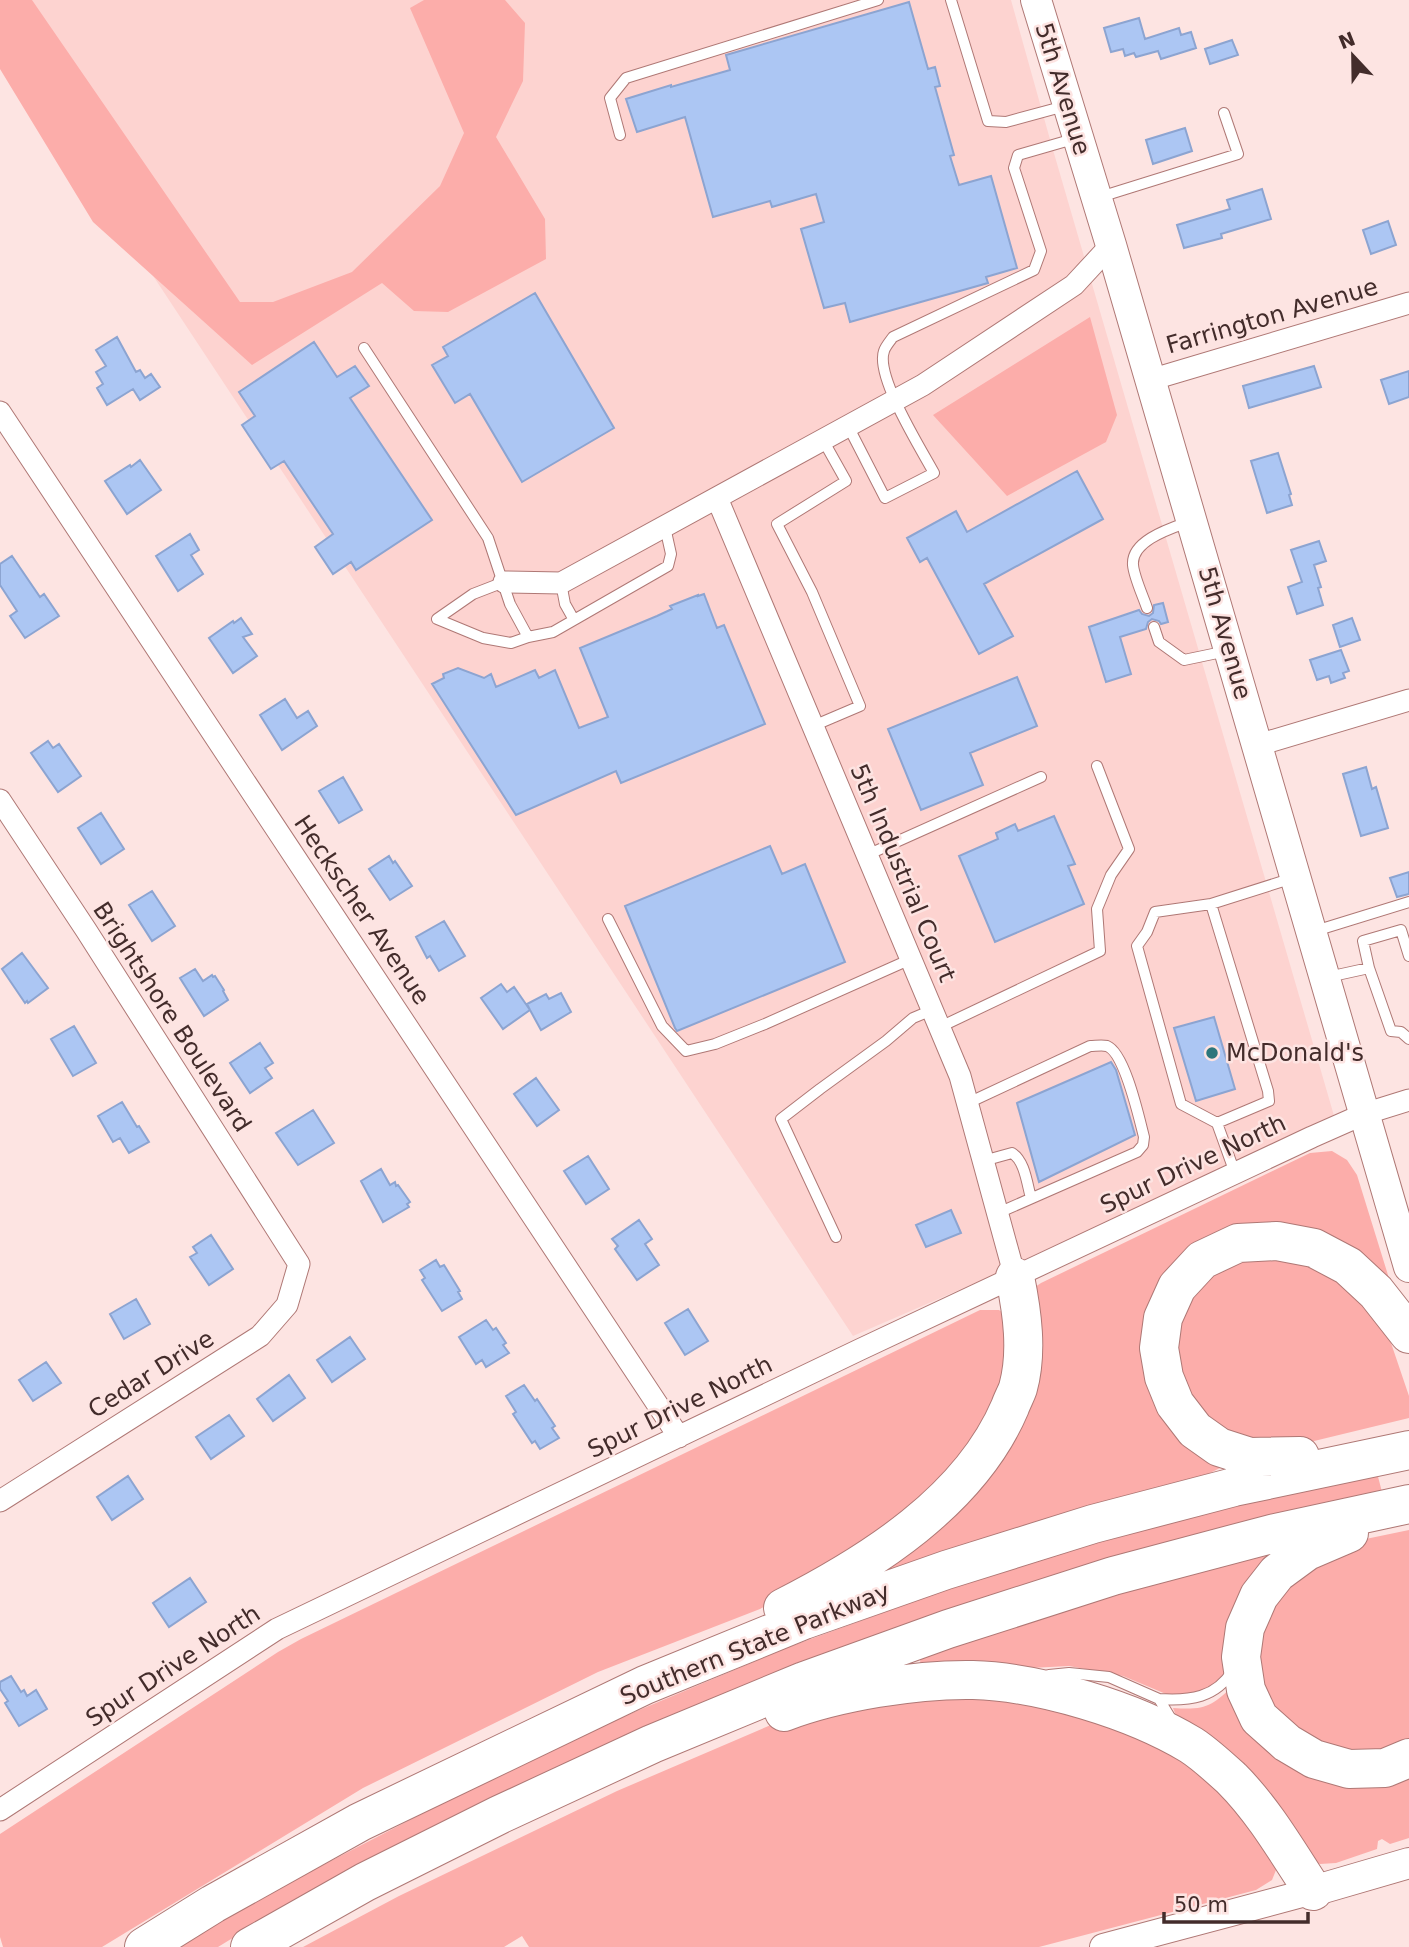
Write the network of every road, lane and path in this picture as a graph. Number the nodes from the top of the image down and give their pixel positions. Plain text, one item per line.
1 (878, 0) edge
2 (951, 0) edge
3 (1043, 2) edge
4 (1068, 106) junction
5 (1224, 113) dead end
6 (620, 135) dead end
7 (1078, 138) junction
8 (1097, 198) junction
9 (1111, 245) junction
10 (1409, 303) edge
11 (365, 348) dead end
12 (1150, 380) junction
13 (894, 401) junction
14 (0, 412) edge
15 (848, 426) junction
16 (823, 440) junction
17 (717, 498) junction
18 (1192, 521) junction
19 (665, 527) junction
20 (504, 582) junction
21 (561, 583) junction
22 (1147, 608) dead end
23 (574, 620) junction
24 (1154, 627) dead end
25 (528, 637) junction
26 (1230, 650) junction
27 (1409, 700) edge
28 (813, 726) junction
29 (1258, 745) junction
30 (1097, 766) dead end
31 (1041, 777) dead end
32 (0, 800) edge
33 (867, 855) junction
34 (1296, 877) junction
35 (1409, 902) edge
36 (1211, 904) junction
37 (608, 919) dead end
38 (1312, 932) junction
39 (1409, 956) edge
40 (911, 959) junction
41 (1369, 968) junction
42 (1325, 978) junction
43 (936, 1018) junction
44 (1409, 1039) edge
45 (1409, 1100) edge
46 (968, 1103) junction
47 (1364, 1114) junction
48 (1217, 1123) junction
49 (984, 1161) junction
50 (1236, 1173) junction
51 (1031, 1198) junction
52 (998, 1213) junction
53 (836, 1237) dead end
54 (299, 1264) joint
55 (1409, 1267) edge
56 (1015, 1277) junction
57 (1409, 1334) edge
58 (679, 1437) junction
59 (1392, 1453) edge
60 (0, 1502) edge
61 (1409, 1506) edge
62 (1241, 1657) junction
63 (973, 1680) junction
64 (1159, 1699) junction
65 (1192, 1746) junction
66 (503, 1753) junction
67 (1409, 1758) edge
68 (0, 1810) edge
69 (499, 1815) junction
70 (1409, 1863) edge
71 (1313, 1891) junction
72 (1114, 1946) edge
73 (144, 1947) edge
74 (250, 1947) edge

1 - 6 lane
2 - 4 lane
3 - 4 main road, 5th Avenue
4 - 7 main road, 5th Avenue
5 - 8 lane
7 - 8 main road, 5th Avenue
7 - 13 lane
8 - 9 main road, 5th Avenue
9 - 12 main road, 5th Avenue
9 - 13 street
10 - 12 street, Farrington Avenue
11 - 20 lane
12 - 18 main road, 5th Avenue
13 - 15 street
13 - 15 lane
14 - 58 street, Heckscher Avenue
15 - 16 street
16 - 17 street
16 - 28 lane
17 - 19 street
17 - 28 street, 5th Industrial Court
18 - 22 lane
18 - 26 main road, 5th Avenue
19 - 21 street
19 - 23 lane
20 - 21 street
20 - 25 lane
20 - 25 lane
21 - 23 lane
23 - 25 lane
24 - 26 lane
26 - 29 main road, 5th Avenue
27 - 29 street
28 - 33 street, 5th Industrial Court
29 - 34 main road, 5th Avenue
30 - 43 lane
31 - 33 lane
32 - 54 street, Brightshore Boulevard
33 - 40 street, 5th Industrial Court
34 - 36 lane
34 - 38 main road, 5th Avenue
35 - 38 lane
36 - 48 lane
36 - 48 lane
37 - 40 lane
38 - 42 main road, 5th Avenue
39 - 41 lane
40 - 43 street, 5th Industrial Court
41 - 42 lane
41 - 44 lane
42 - 47 main road, 5th Avenue
43 - 46 street, 5th Industrial Court
43 - 53 lane
45 - 47 street, Spur Drive North
46 - 49 street, 5th Industrial Court
46 - 51 lane
47 - 50 street, Spur Drive North
47 - 55 main road, 5th Avenue
48 - 50 lane
49 - 51 lane
49 - 52 street, 5th Industrial Court
50 - 56 street, Spur Drive North
51 - 52 lane
52 - 56 street, 5th Industrial Court
54 - 60 street, Cedar Drive
56 - 58 street, Spur Drive North
56 - 66 highway
57 - 59 highway
58 - 68 street, Spur Drive North
59 - 66 highway, Southern State Parkway
61 - 62 highway
61 - 69 highway
62 - 64 lane
62 - 67 highway
63 - 64 lane
63 - 65 highway
63 - 69 highway
64 - 65 lane
65 - 71 highway
66 - 73 highway, Southern State Parkway
69 - 74 highway
70 - 71 main road
71 - 72 street

